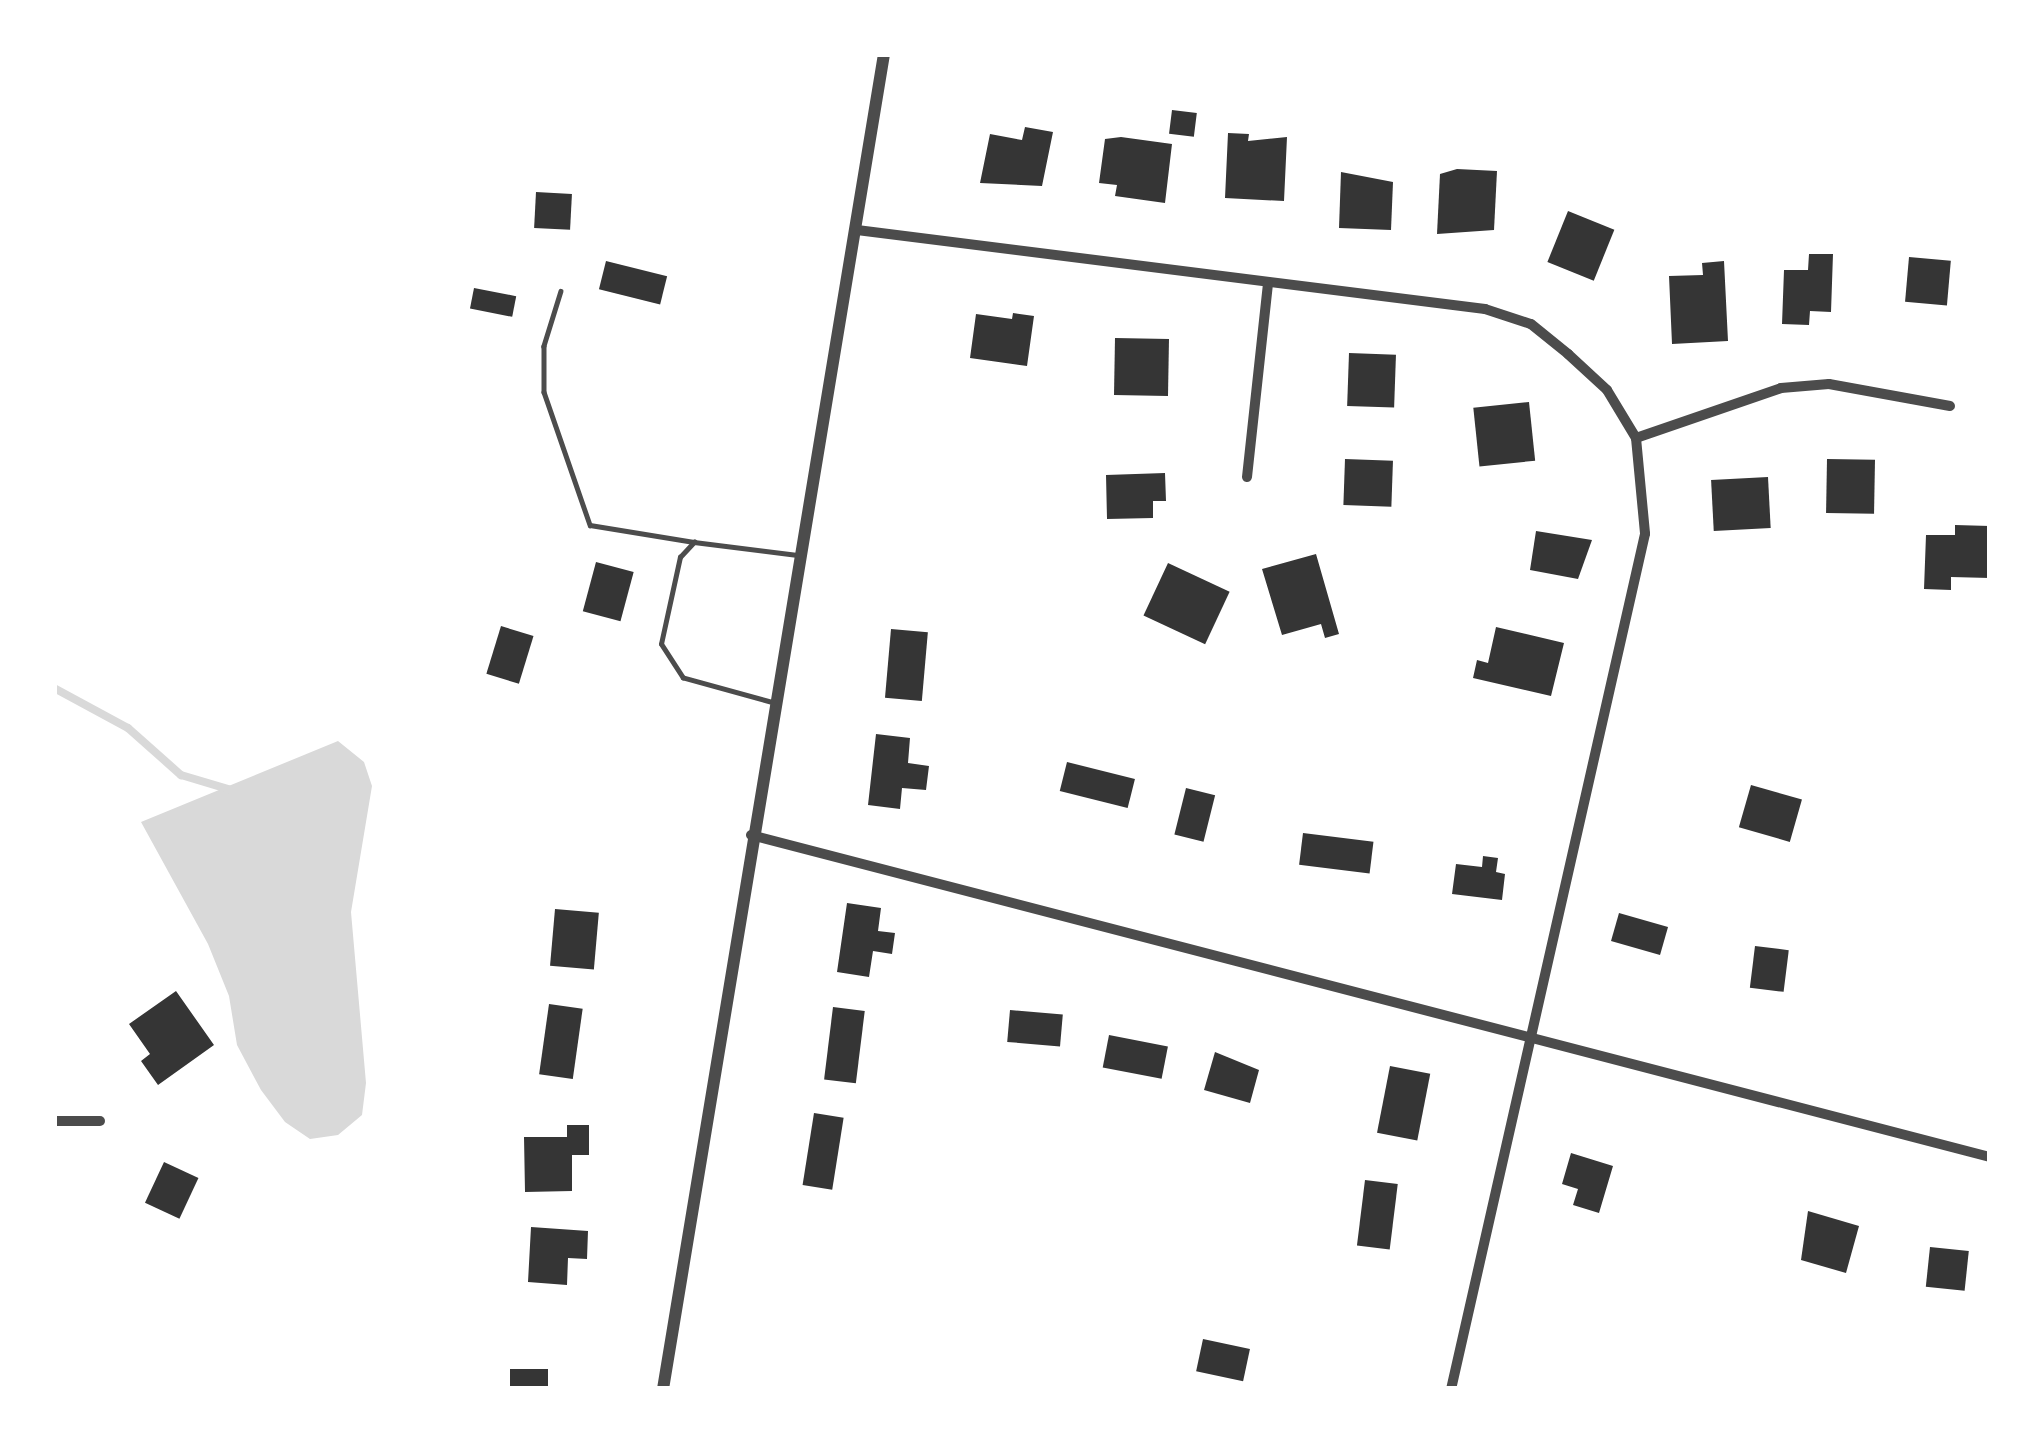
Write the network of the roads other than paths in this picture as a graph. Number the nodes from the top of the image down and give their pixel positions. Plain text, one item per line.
1 (884, 54) edge
2 (857, 230) junction
3 (1268, 283) junction
4 (561, 291) dead end
5 (1950, 406) dead end
6 (1636, 438) junction
7 (1247, 477) dead end
8 (694, 542) junction
9 (800, 555) junction
10 (774, 703) junction
11 (751, 835) junction
12 (1528, 1039) junction
13 (54, 1121) edge
14 (100, 1121) dead end
15 (1990, 1156) edge
16 (663, 1389) edge
17 (1451, 1389) edge

1 - 2 street
2 - 3 street
2 - 9 street
3 - 6 street
3 - 7 street
4 - 8 lane
5 - 6 street
6 - 12 street
8 - 9 lane
8 - 10 lane
9 - 10 street
10 - 11 street
11 - 12 street
11 - 16 street
12 - 15 street
12 - 17 street
13 - 14 street

